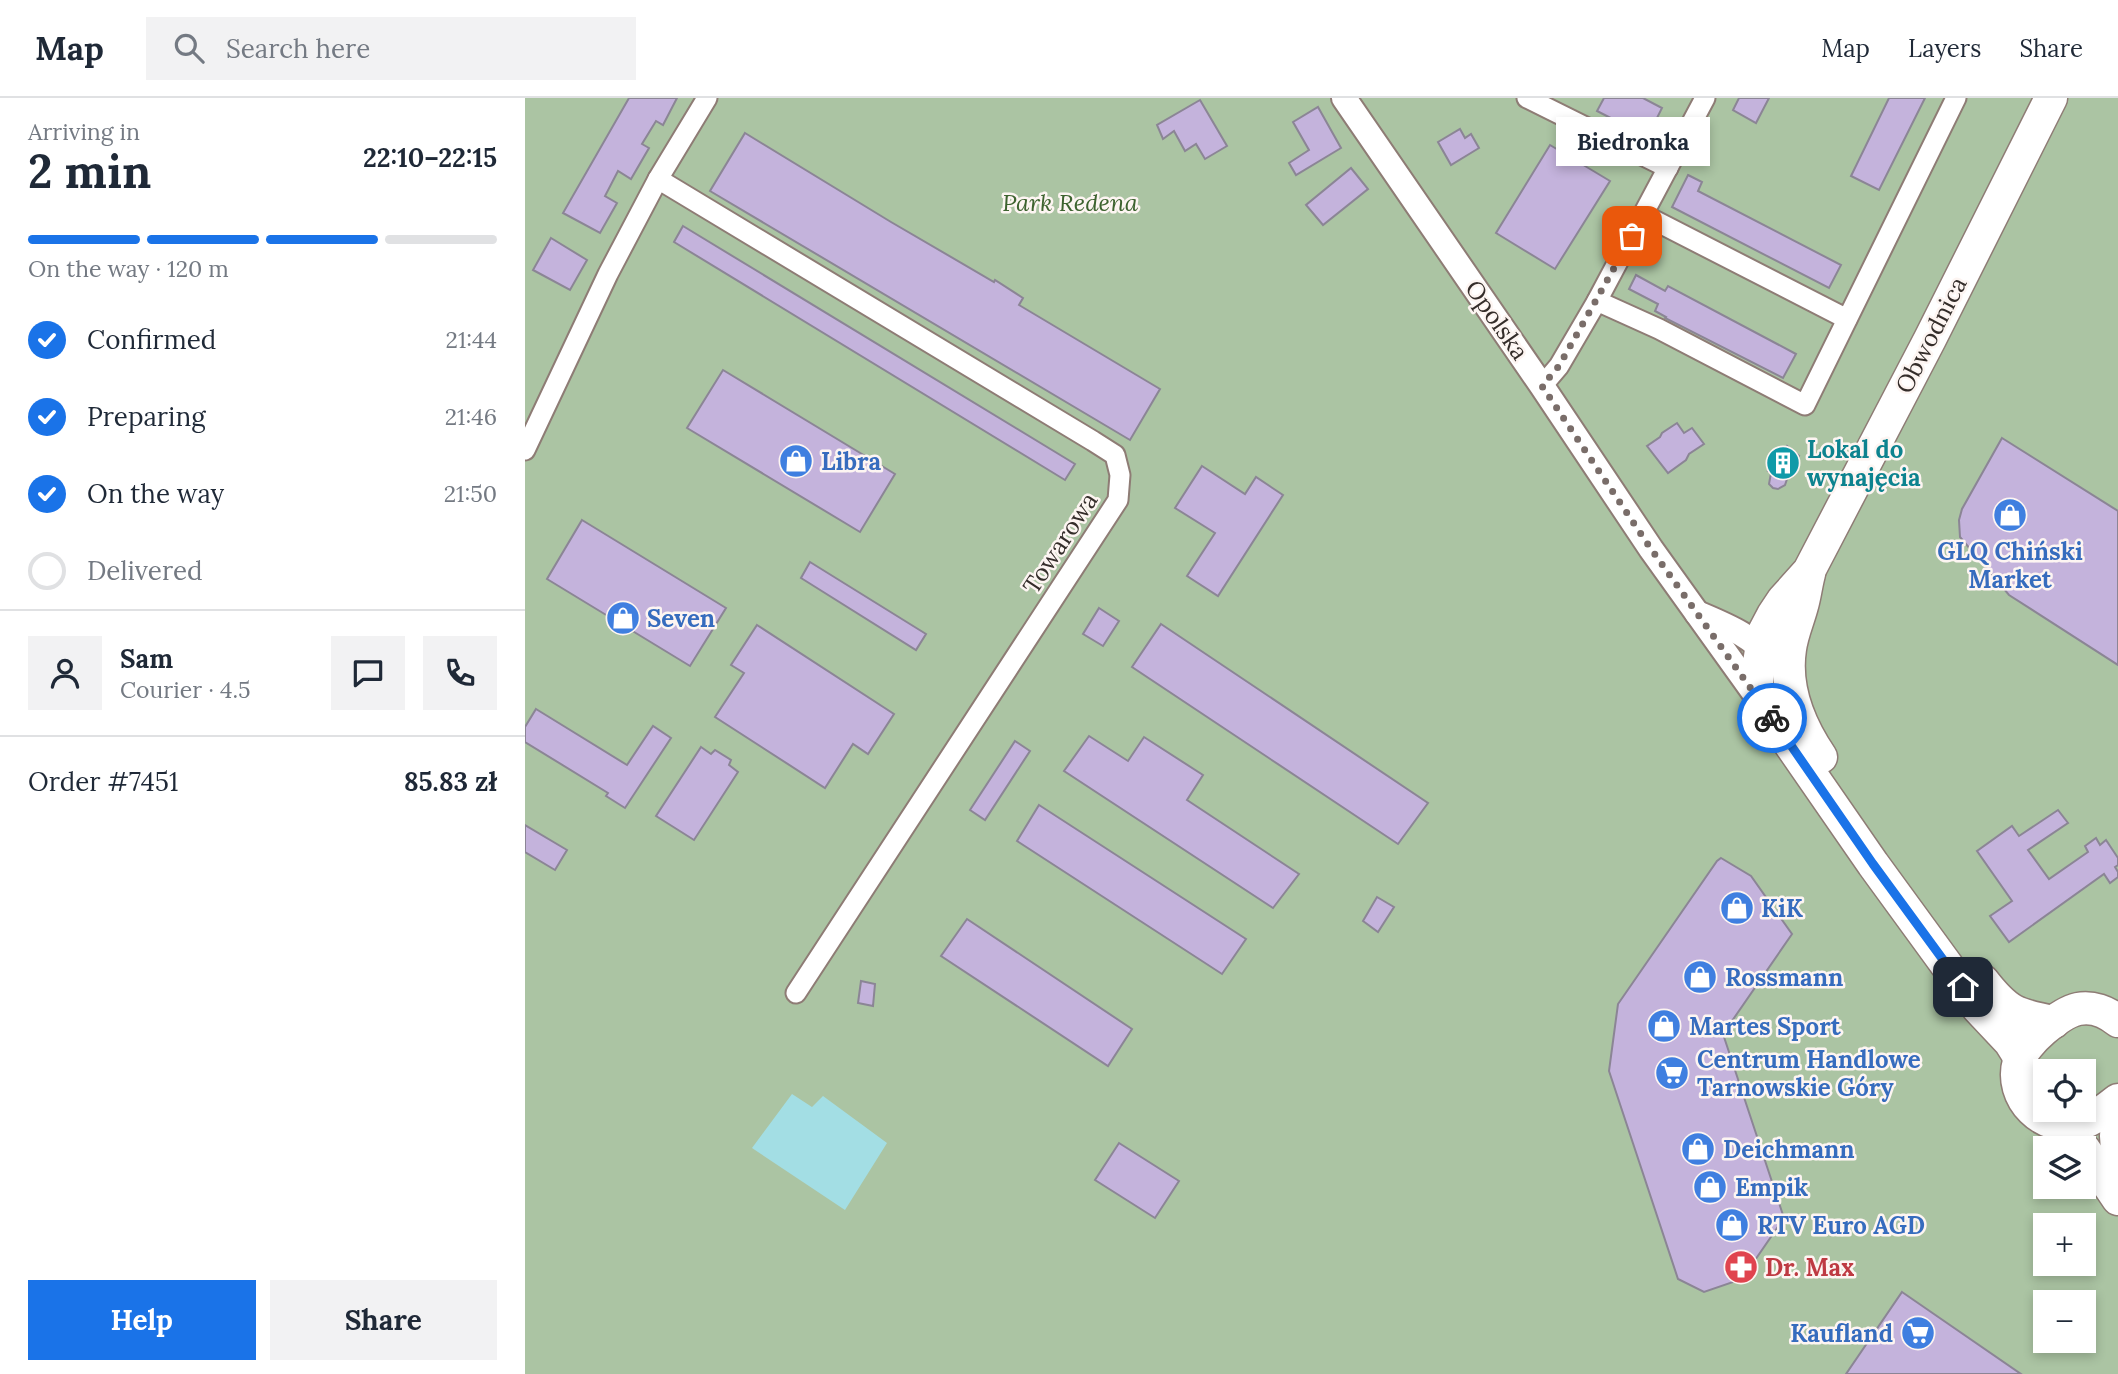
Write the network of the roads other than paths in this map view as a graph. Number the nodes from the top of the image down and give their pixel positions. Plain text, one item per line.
1 (707, 98) edge
2 (1344, 98) edge
3 (1527, 98) edge
4 (1705, 98) edge
5 (1956, 98) edge
6 (2051, 98) edge
7 (1668, 168) junction
8 (659, 179) junction
9 (1644, 215) junction
10 (1597, 301) junction
11 (1847, 318) junction
12 (1542, 386) junction
13 (525, 450) edge
14 (1809, 571) junction
15 (1773, 615) junction
16 (1725, 636) junction
17 (1770, 651) junction
18 (1778, 703) junction
19 (796, 993) dead end
20 (2118, 1021) edge
21 (2054, 1022) junction
22 (2019, 1058) junction
23 (2118, 1100) edge
24 (2118, 1112) edge
25 (2070, 1136) edge
26 (2078, 1136) edge
27 (2118, 1163) edge
28 (2096, 1167) edge
29 (2118, 1199) edge

1 - 8 street
2 - 12 street, Opolska
3 - 7 street
4 - 7 street
5 - 11 street
6 - 14 highway, Obwodnica
7 - 9 street
8 - 13 street
8 - 19 street, Towarowa
9 - 10 street
9 - 11 street
10 - 11 street
10 - 12 street
12 - 16 street, Opolska
14 - 15 highway, Obwodnica
14 - 17 highway, Obwodnica
15 - 16 street
15 - 17 highway, Obwodnica
16 - 17 street, Opolska
16 - 18 street, Opolska
17 - 18 highway, Obwodnica
18 - 21 highway
18 - 22 highway
20 - 21 highway
21 - 22 highway
22 - 25 highway
23 - 26 highway
24 - 27 highway
28 - 29 highway

